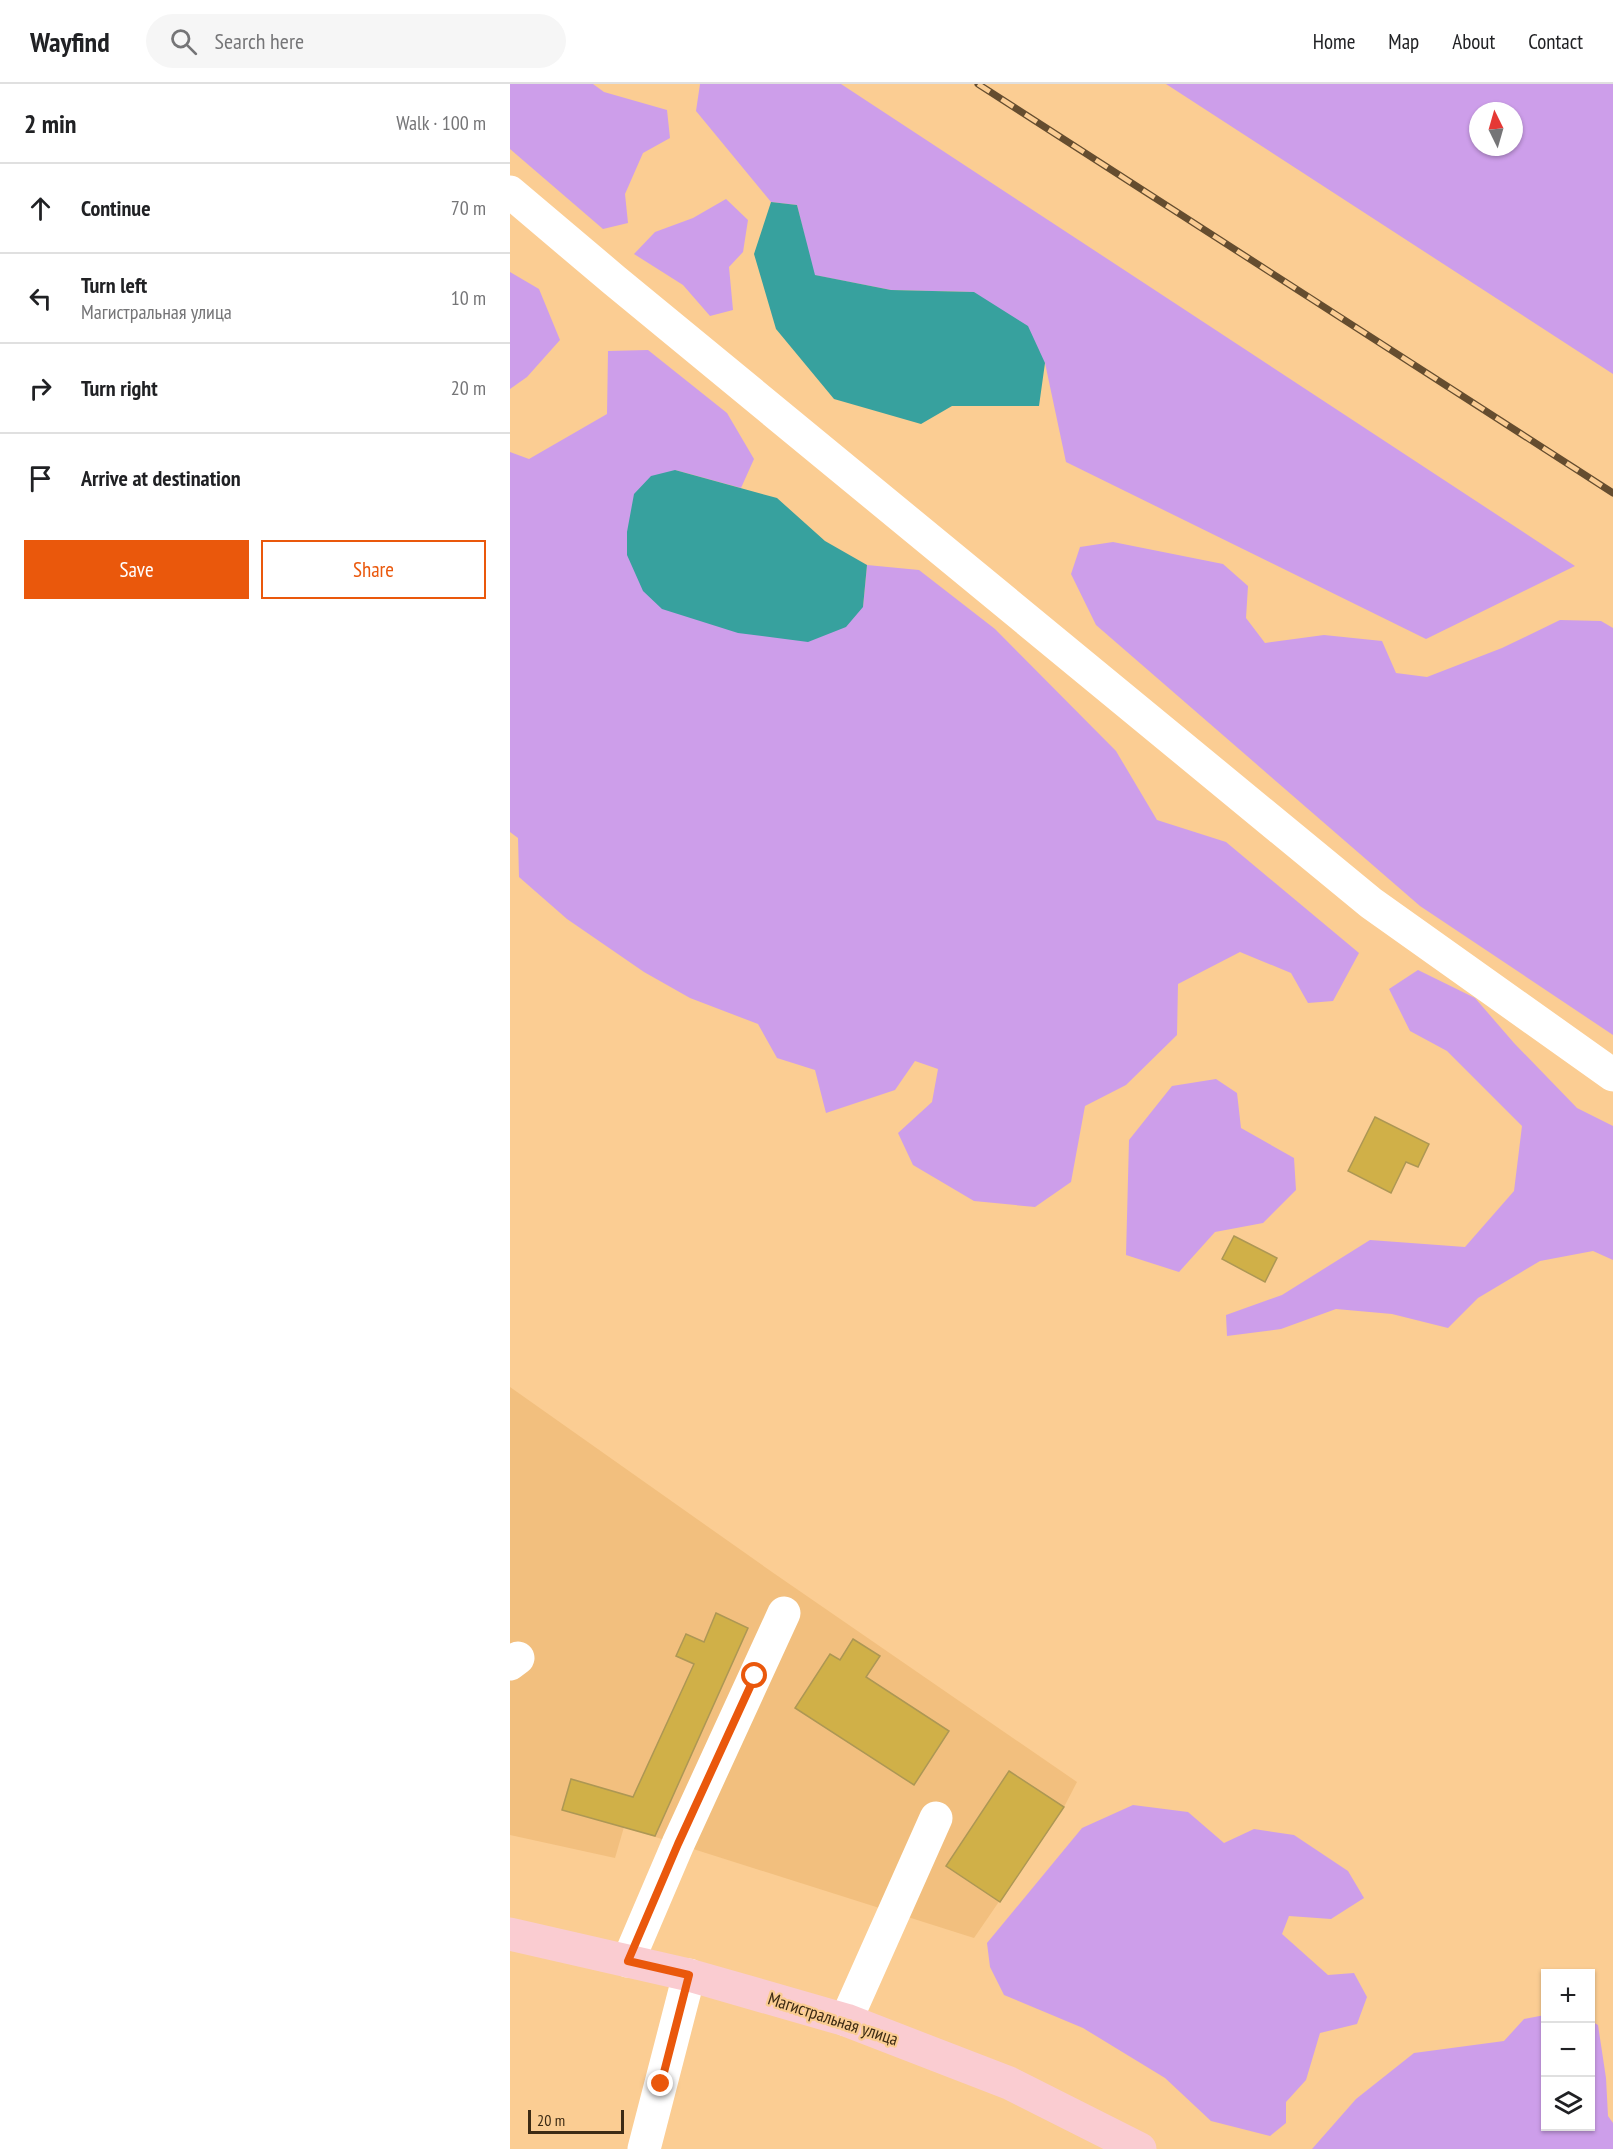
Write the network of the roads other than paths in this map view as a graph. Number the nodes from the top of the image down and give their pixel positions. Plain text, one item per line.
1 (510, 192) edge
2 (1613, 1075) edge
3 (784, 1613) dead end
4 (936, 1818) dead end
5 (510, 1934) edge
6 (628, 1961) junction
7 (689, 1975) junction
8 (846, 2020) junction
9 (644, 2149) edge
10 (1140, 2149) edge

1 - 2 street
3 - 6 street
4 - 8 street
5 - 6 main road, Магистральная улица
6 - 7 main road, Магистральная улица
7 - 8 main road, Магистральная улица
7 - 9 street
8 - 10 main road, Магистральная улица

